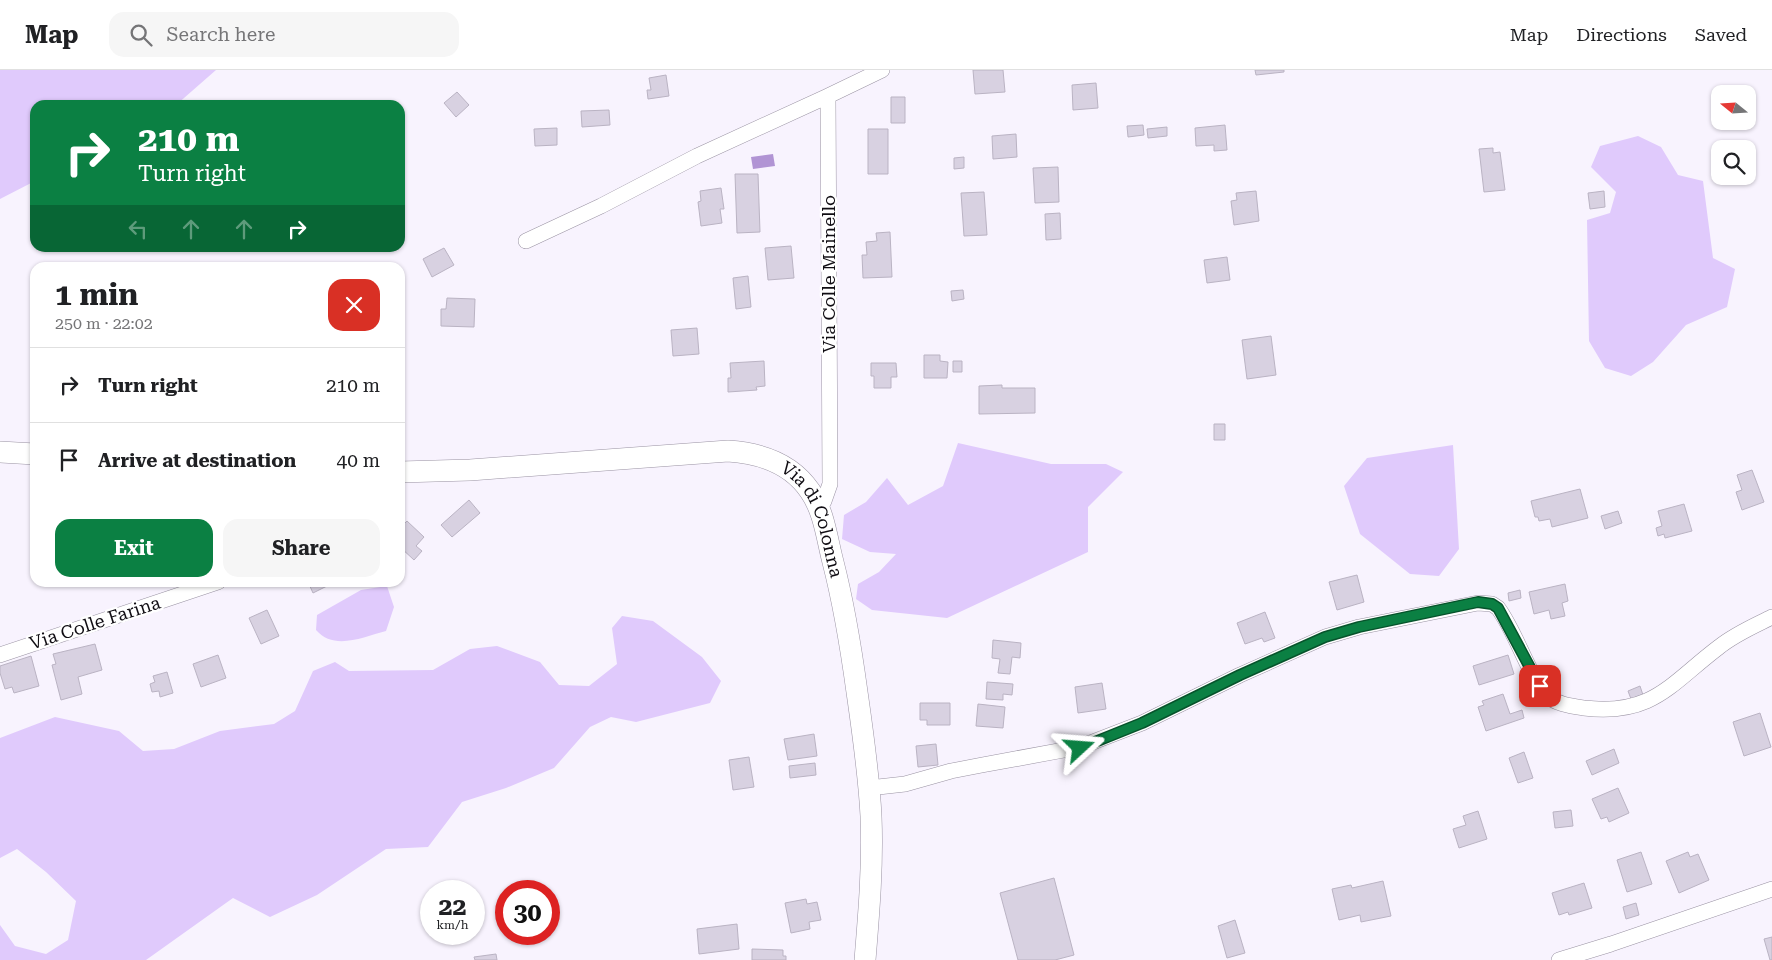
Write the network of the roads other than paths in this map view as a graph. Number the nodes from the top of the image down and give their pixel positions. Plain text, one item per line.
1 (882, 70) edge
2 (828, 96) junction
3 (526, 241) dead end
4 (0, 452) edge
5 (30, 454) edge
6 (405, 472) edge
7 (819, 509) junction
8 (203, 587) edge
9 (1772, 617) edge
10 (0, 655) edge
11 (869, 788) junction
12 (1772, 889) edge
13 (865, 960) edge
14 (1558, 960) edge

1 - 2 street
2 - 3 street
2 - 7 street, Via Colle Mainello
4 - 5 street
6 - 7 street, Via di Colonna
7 - 11 street, Via di Colonna
8 - 10 street, Via Colle Farina
9 - 11 street
11 - 13 street, Via di Colonna
12 - 14 street

